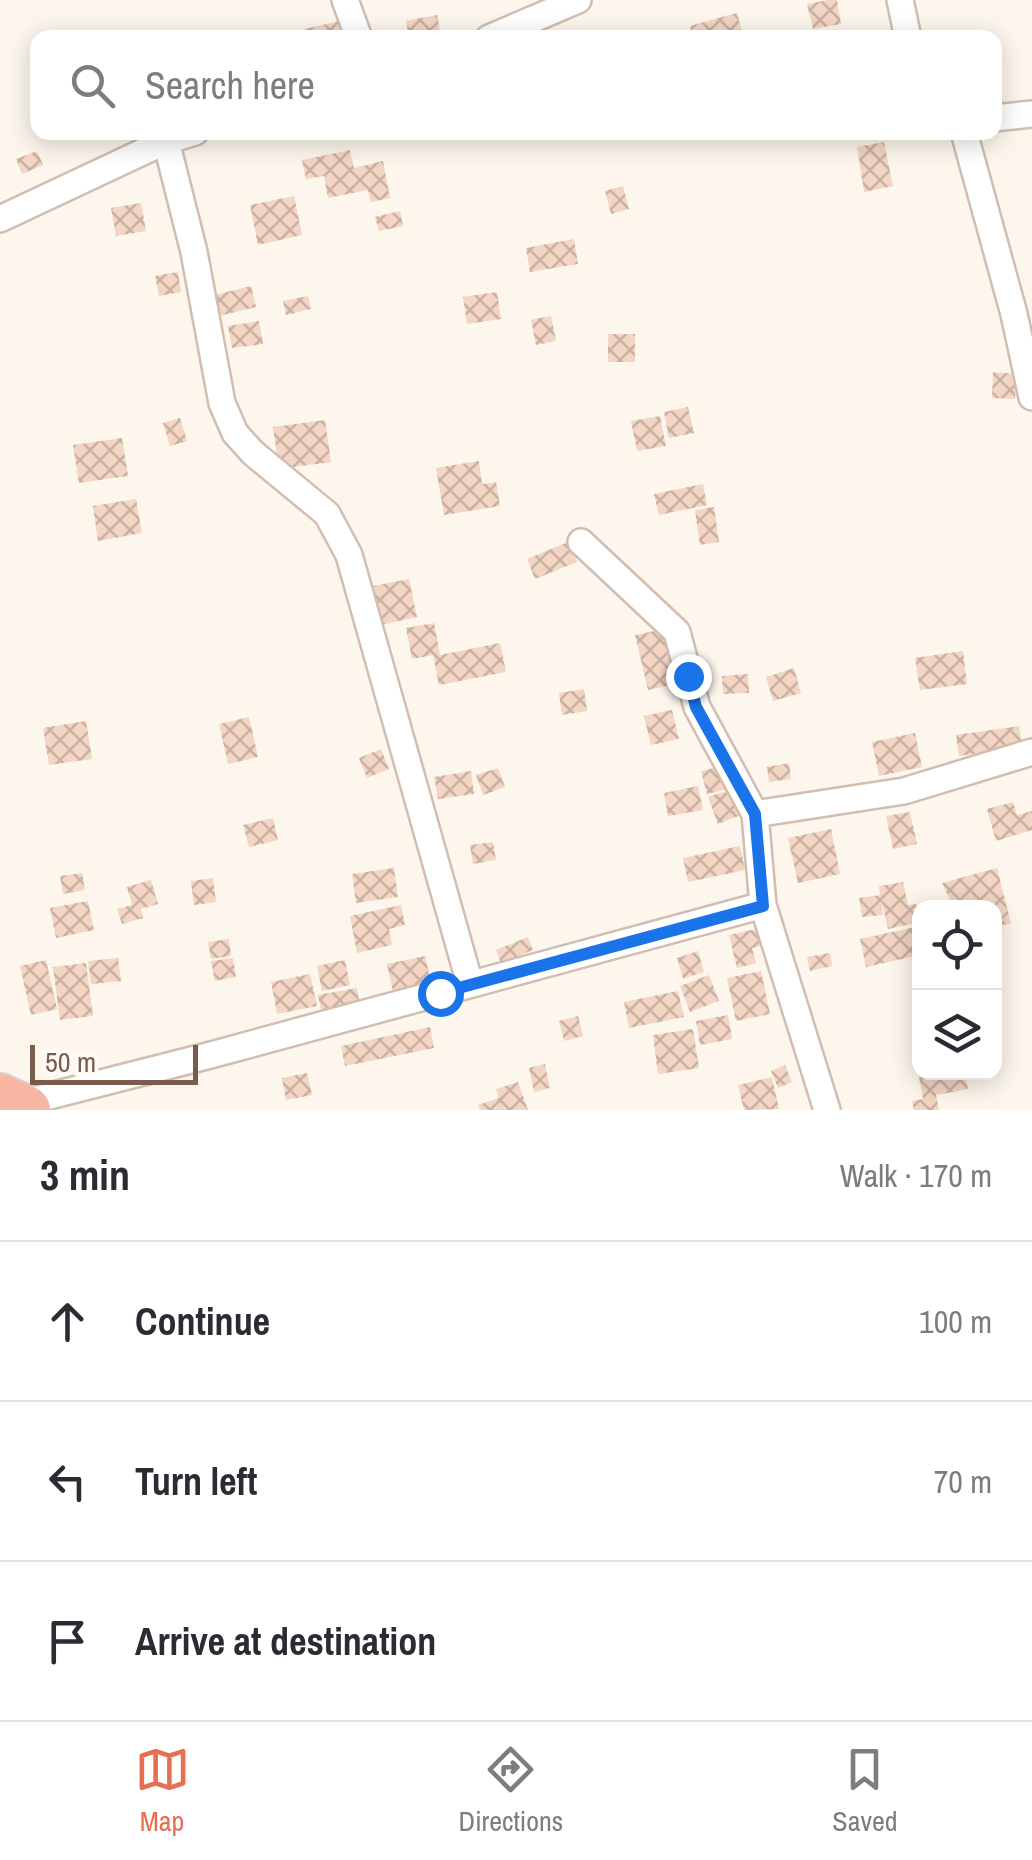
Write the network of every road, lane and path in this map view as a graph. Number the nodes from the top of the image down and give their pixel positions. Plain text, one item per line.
1 (345, 0) edge
2 (578, 0) edge
3 (900, 0) edge
4 (355, 30) edge
5 (508, 30) edge
6 (906, 30) edge
7 (1032, 114) edge
8 (1002, 117) edge
9 (169, 140) edge
10 (966, 140) edge
11 (166, 141) junction
12 (0, 219) edge
13 (1032, 397) edge
14 (581, 542) dead end
15 (1032, 752) edge
16 (755, 814) junction
17 (763, 906) junction
18 (470, 984) junction
19 (10, 1106) edge
20 (827, 1110) edge

1 - 4 street
2 - 5 street
3 - 6 street
7 - 8 street
9 - 11 street
10 - 13 street
11 - 12 street
11 - 18 street
14 - 16 street
15 - 16 street
16 - 17 street
17 - 18 street
17 - 20 street
18 - 19 street

